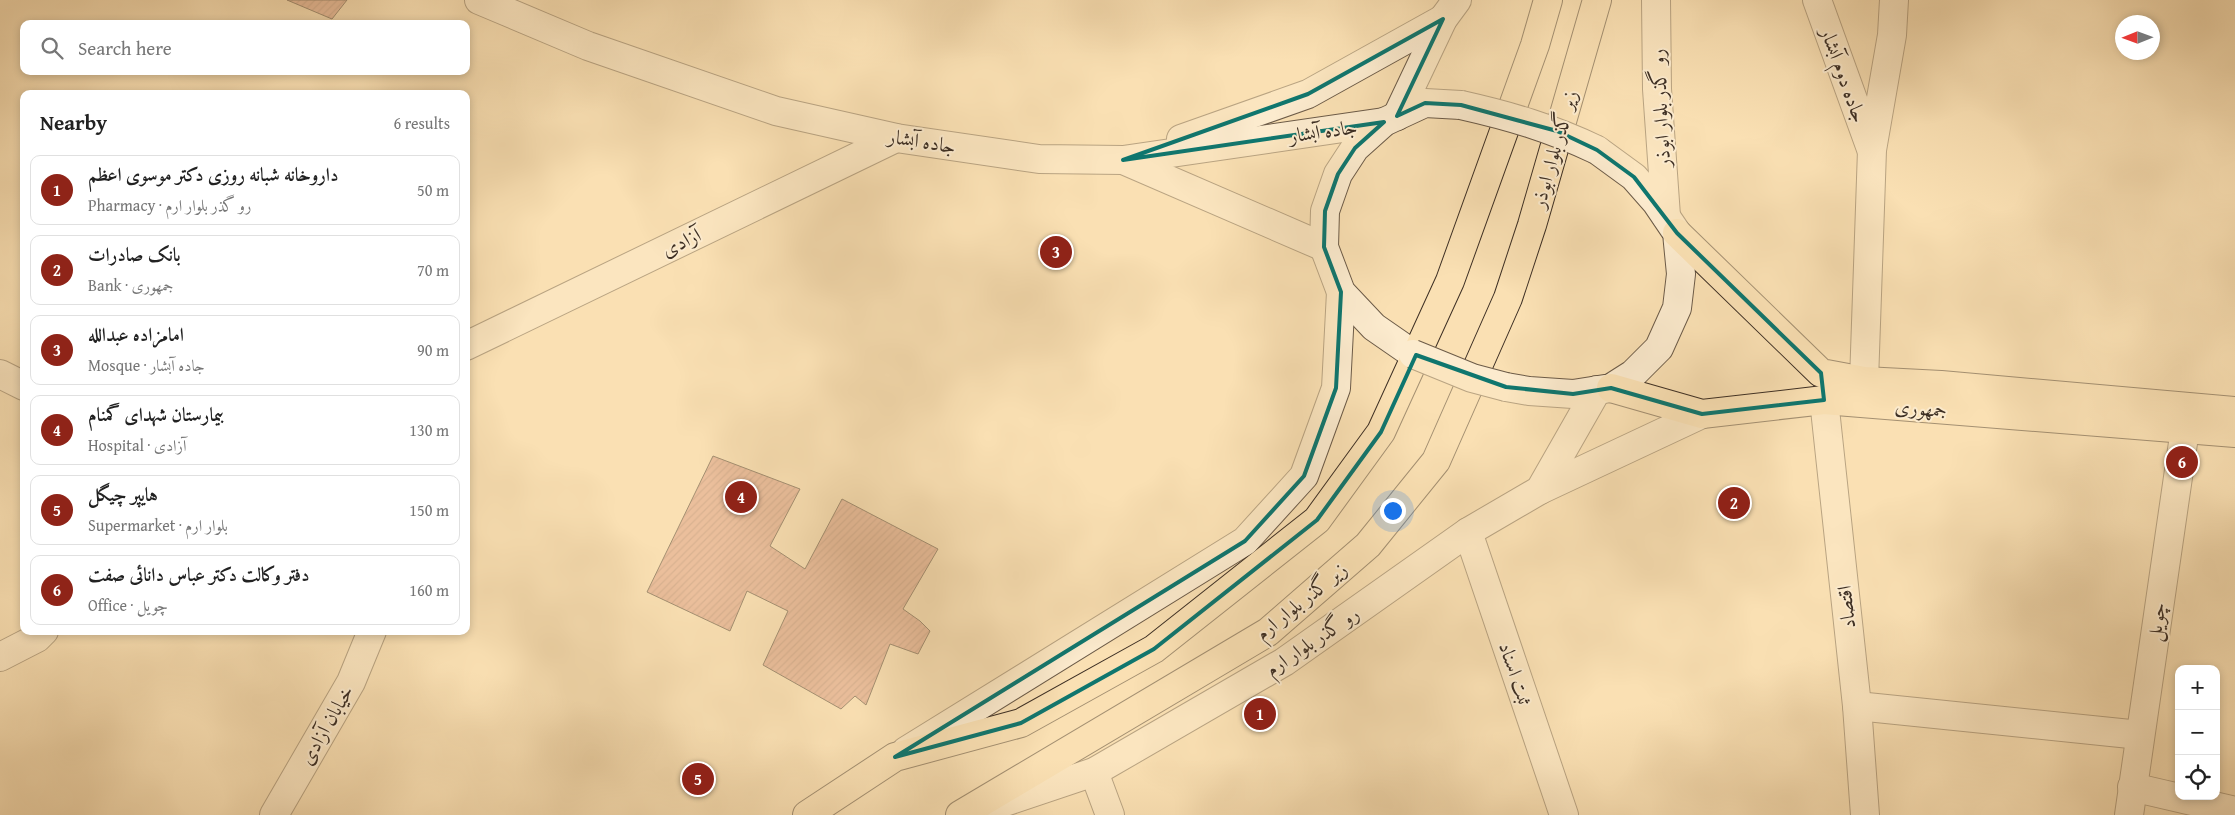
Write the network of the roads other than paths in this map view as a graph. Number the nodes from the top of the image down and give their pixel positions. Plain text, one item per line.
1 (479, 0) edge
2 (1548, 0) edge
3 (1597, 0) edge
4 (1656, 0) edge
5 (1817, 0) edge
6 (1894, 0) edge
7 (1450, 10) edge
8 (1391, 119) junction
9 (896, 138) junction
10 (1872, 150) junction
11 (1123, 160) junction
12 (1671, 225) junction
13 (1324, 247) junction
14 (1340, 292) junction
15 (1508, 298) joint
16 (470, 344) edge
17 (1821, 373) junction
18 (0, 374) edge
19 (1864, 381) junction
20 (20, 384) edge
21 (1604, 389) junction
22 (1824, 400) junction
23 (2235, 411) edge
24 (1702, 414) junction
25 (2186, 417) junction
26 (2235, 433) edge
27 (1540, 490) junction
28 (1468, 532) junction
29 (40, 635) edge
30 (370, 635) edge
31 (0, 657) edge
32 (1857, 706) junction
33 (2140, 735) junction
34 (895, 757) junction
35 (1094, 772) junction
36 (2132, 787) junction
37 (2235, 811) edge
38 (274, 815) edge
39 (807, 815) edge
40 (960, 815) edge
41 (968, 815) edge
42 (1110, 815) edge
43 (1564, 815) edge
44 (1865, 815) edge
45 (2129, 815) edge

1 - 9 street, جاده آبشار
2 - 34 main road
3 - 15 main road, زیر گذر بلوار ابوذر
4 - 12 street, رو گذر بلوار ابوذر
5 - 10 street, جاده دوم آبشار
6 - 10 street
7 - 8 street
7 - 11 street
8 - 11 street, جاده آبشار
8 - 12 street, bridge
8 - 13 street
9 - 11 street, جاده آبشار
9 - 16 street, آزادی
10 - 19 street
11 - 13 street
12 - 17 main road
12 - 21 street, رو گذر بلوار ابوذر
13 - 14 street
14 - 21 street, bridge
14 - 34 street
15 - 40 main road, زیر گذر بلوار ارم
17 - 19 main road, جمهوری
17 - 22 main road
18 - 20 street
19 - 25 main road, جمهوری
21 - 24 main road, جمهوری
21 - 27 street
22 - 24 main road, جمهوری
22 - 25 main road, جمهوری
22 - 32 street, اقتصاد
23 - 25 main road, جمهوری
24 - 27 street, رو گذر بلوار ارم
25 - 26 main road, جمهوری
25 - 33 street, چویل
27 - 28 street, رو گذر بلوار ارم
28 - 35 street, رو گذر بلوار ارم
28 - 43 street, ثبت اسناد
29 - 31 street
30 - 38 street, خیابان آزادی
32 - 33 street
32 - 44 street, اقتصاد
33 - 36 street, چویل
34 - 39 main road
35 - 41 street, رو گذر بلوار ارم
35 - 42 street
36 - 37 street
36 - 45 street, چویل

